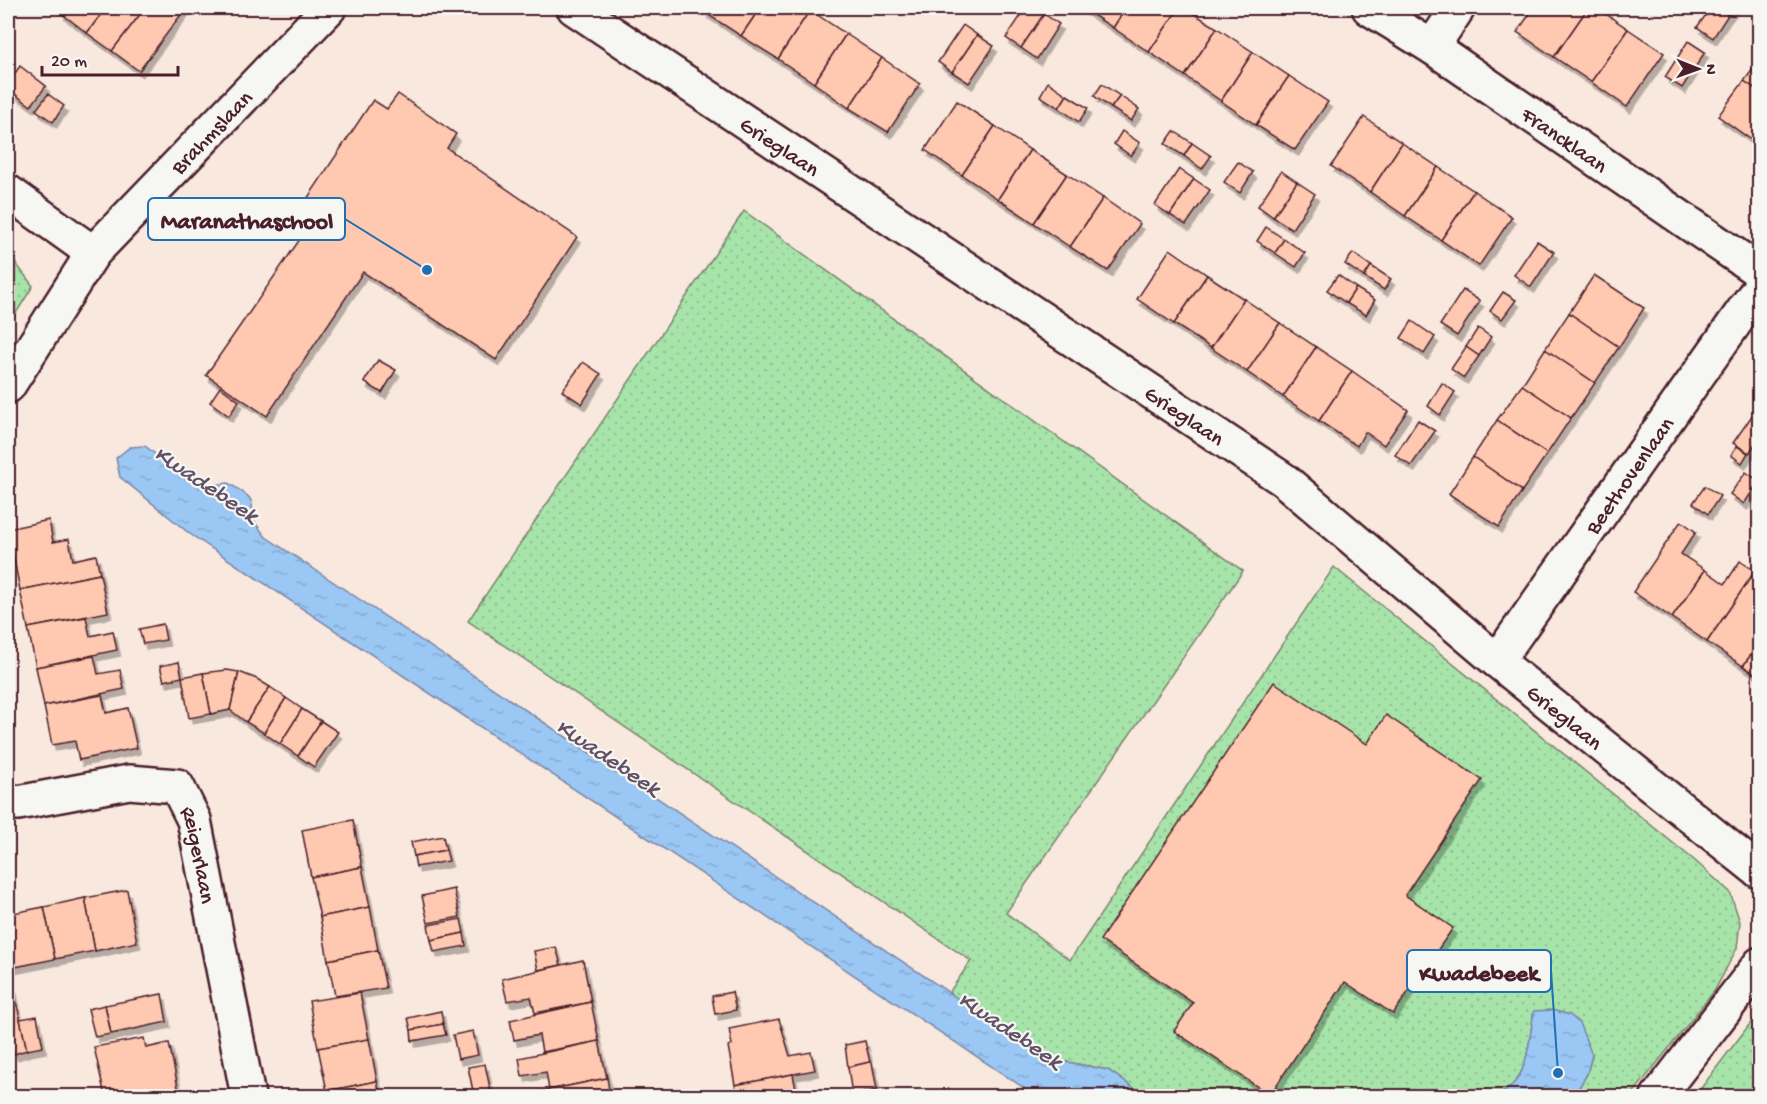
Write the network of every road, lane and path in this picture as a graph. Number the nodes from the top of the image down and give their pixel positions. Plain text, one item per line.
1 (329, 8) edge
2 (574, 8) edge
3 (1368, 8) edge
4 (1458, 8) edge
5 (1432, 47) junction
6 (8, 192) edge
7 (93, 253) junction
8 (1760, 272) edge
9 (1760, 287) edge
10 (8, 386) edge
11 (1497, 660) junction
12 (8, 801) edge
13 (1760, 872) edge
14 (1760, 964) edge
15 (248, 1096) edge
16 (1658, 1096) edge

1 - 7 street, Brahmslaan
2 - 11 street, Grieglaan
3 - 5 street, Francklaan
4 - 5 street
5 - 8 street, Francklaan
6 - 7 street
7 - 10 street
9 - 11 street, Beethovenlaan
11 - 13 street, Grieglaan
12 - 15 street, Reigerlaan
14 - 16 street

